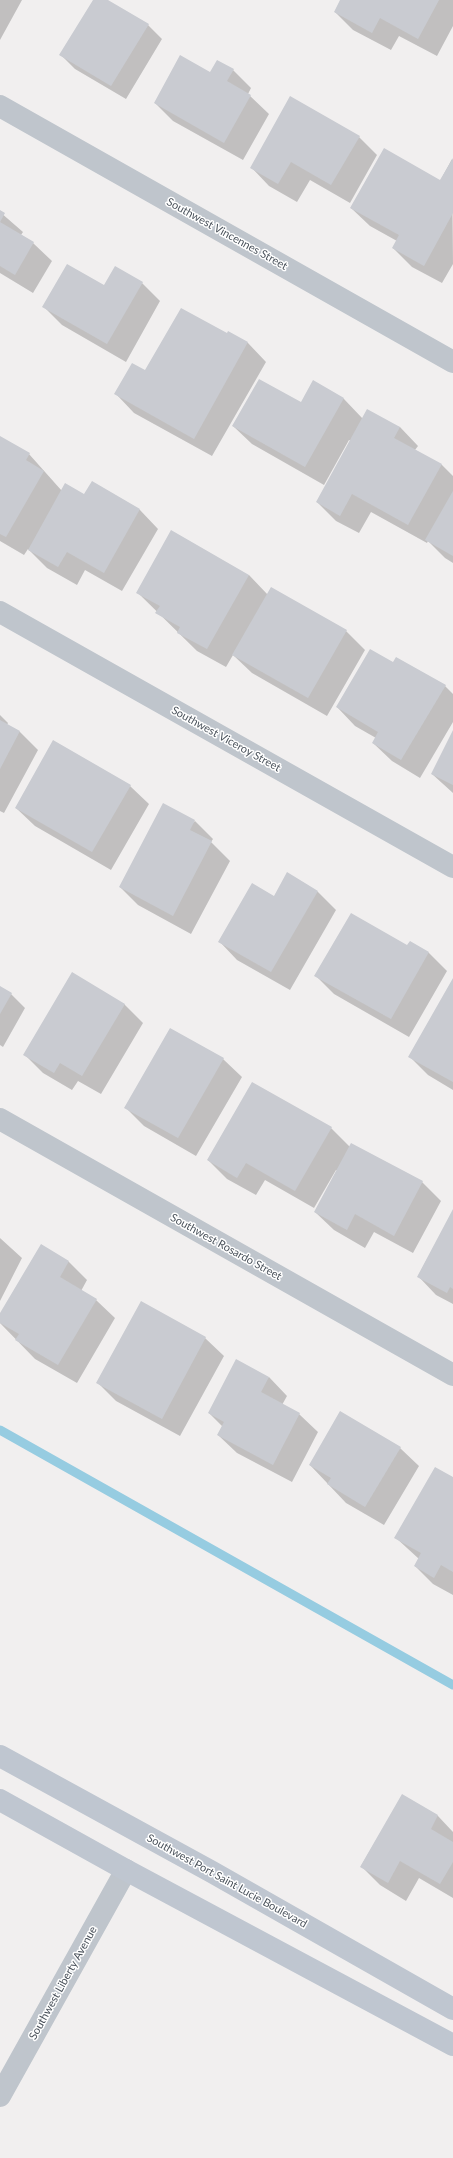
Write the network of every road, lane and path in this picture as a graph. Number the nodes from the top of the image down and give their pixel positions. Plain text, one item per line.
1 (0, 106) edge
2 (453, 362) edge
3 (0, 612) edge
4 (453, 867) edge
5 (0, 1119) edge
6 (453, 1375) edge
7 (0, 1756) edge
8 (0, 1800) edge
9 (126, 1870) junction
10 (453, 2009) edge
11 (453, 2045) edge
12 (0, 2096) edge

1 - 2 street, Southwest Vincennes Street
3 - 4 street, Southwest Viceroy Street
5 - 6 street, Southwest Rosardo Street
7 - 10 main road, Southwest Port Saint Lucie Boulevard
8 - 9 main road
9 - 11 main road
9 - 12 street, Southwest Liberty Avenue

